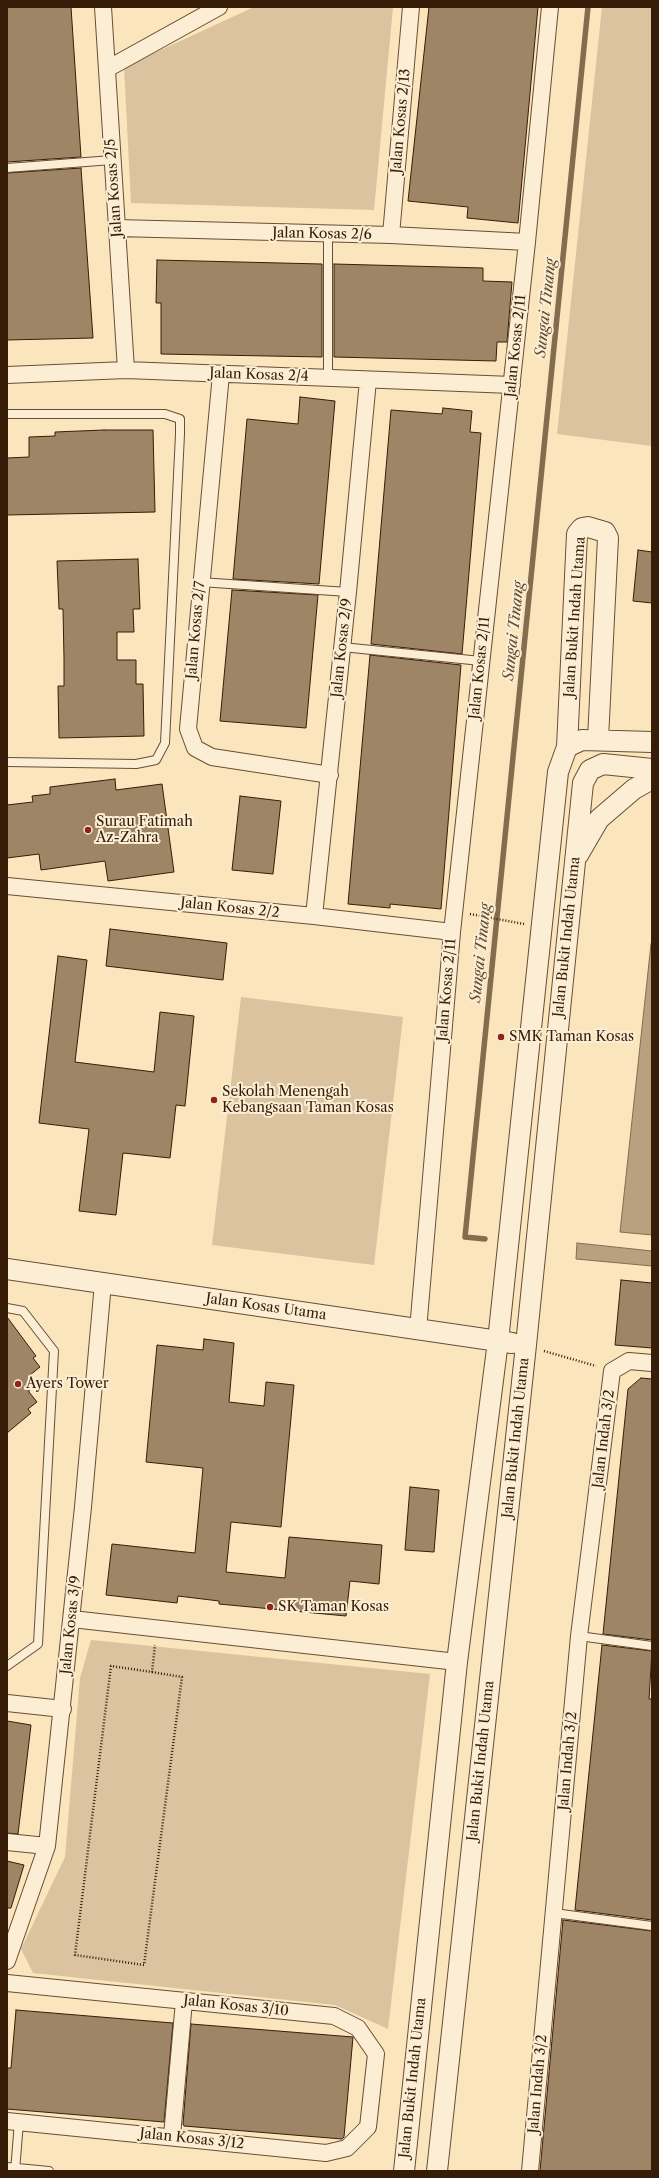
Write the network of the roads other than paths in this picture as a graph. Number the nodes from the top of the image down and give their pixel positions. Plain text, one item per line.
1 (103, 7) edge
2 (219, 7) edge
3 (411, 7) edge
4 (550, 7) edge
5 (107, 69) junction
6 (112, 160) junction
7 (7, 168) edge
8 (117, 228) junction
9 (328, 234) junction
10 (391, 235) junction
11 (527, 242) junction
12 (126, 370) junction
13 (7, 374) edge
14 (221, 374) junction
15 (328, 378) junction
16 (368, 380) junction
17 (512, 385) junction
18 (7, 414) edge
19 (200, 582) junction
20 (348, 592) junction
21 (342, 647) junction
22 (480, 661) junction
23 (598, 739) junction
24 (652, 742) edge
25 (567, 747) junction
26 (7, 762) edge
27 (652, 769) edge
28 (330, 775) junction
29 (652, 779) edge
30 (574, 861) junction
31 (7, 886) edge
32 (314, 916) junction
33 (452, 932) junction
34 (7, 1269) edge
35 (103, 1283) junction
36 (7, 1308) edge
37 (418, 1330) junction
38 (498, 1341) junction
39 (526, 1345) junction
40 (652, 1363) edge
41 (72, 1619) junction
42 (579, 1636) junction
43 (652, 1646) edge
44 (457, 1662) junction
45 (7, 1666) edge
46 (7, 1702) edge
47 (62, 1709) junction
48 (7, 1842) edge
49 (47, 1846) junction
50 (554, 1913) junction
51 (652, 1926) edge
52 (7, 1961) edge
53 (7, 1983) edge
54 (184, 2001) junction
55 (13, 2121) edge
56 (368, 2127) joint
57 (172, 2136) junction
58 (441, 2136) junction
59 (7, 2167) edge
60 (16, 2169) edge
61 (49, 2171) edge
62 (404, 2171) edge
63 (436, 2171) edge
64 (449, 2171) edge
65 (530, 2171) edge

1 - 5 street, Jalan Kosas 2/5
2 - 5 street
3 - 10 street, Jalan Kosas 2/13
4 - 11 street, Jalan Kosas 2/11
5 - 6 street, Jalan Kosas 2/5
6 - 7 lane
6 - 8 street, Jalan Kosas 2/5
8 - 9 street, Jalan Kosas 2/6
8 - 12 street, Jalan Kosas 2/5
9 - 10 street, Jalan Kosas 2/6
9 - 15 lane
10 - 11 street, Jalan Kosas 2/6
11 - 17 street, Jalan Kosas 2/11
12 - 13 street, Jalan Kosas 2/4
12 - 14 street, Jalan Kosas 2/4
14 - 15 street, Jalan Kosas 2/4
14 - 19 street, Jalan Kosas 2/7
15 - 16 street, Jalan Kosas 2/4
16 - 17 street, Jalan Kosas 2/4
16 - 20 street, Jalan Kosas 2/9
17 - 22 street, Jalan Kosas 2/11
18 - 26 lane
19 - 20 lane
19 - 28 street, Jalan Kosas 2/7
20 - 21 street, Jalan Kosas 2/9
21 - 22 lane
21 - 28 street, Jalan Kosas 2/9
22 - 33 street, Jalan Kosas 2/11
23 - 24 street
23 - 25 street
23 - 25 street, Jalan Bukit Indah Utama
25 - 38 street, Jalan Bukit Indah Utama
27 - 30 street, Jalan Bukit Indah Utama
28 - 32 street, Jalan Kosas 2/9
29 - 30 street
30 - 39 street, Jalan Bukit Indah Utama
31 - 32 street, Jalan Kosas 2/2
32 - 33 street, Jalan Kosas 2/2
33 - 37 street, Jalan Kosas 2/11
34 - 35 street, Jalan Kosas Utama
35 - 37 street, Jalan Kosas Utama
35 - 41 street, Jalan Kosas 3/9
36 - 45 lane
37 - 38 street, Jalan Kosas Utama
38 - 39 street, Jalan Kosas Utama
38 - 44 street, Jalan Bukit Indah Utama
39 - 58 street, Jalan Bukit Indah Utama
40 - 42 street, Jalan Indah 3/2
41 - 44 street
41 - 47 street, Jalan Kosas 3/9
42 - 43 lane
42 - 50 street, Jalan Indah 3/2
44 - 62 street, Jalan Bukit Indah Utama
46 - 47 street
47 - 49 street, Jalan Kosas 3/9
48 - 49 street
49 - 52 street, Jalan Kosas 3/9
50 - 51 lane
50 - 65 street, Jalan Indah 3/2
53 - 54 street, Jalan Kosas 3/10
54 - 56 street, Jalan Kosas 3/10
54 - 57 street
55 - 57 street, Jalan Kosas 3/12
55 - 60 lane
56 - 57 street, Jalan Kosas 3/12
58 - 63 street, Jalan Bukit Indah Utama
58 - 64 street
59 - 60 lane
60 - 61 lane

